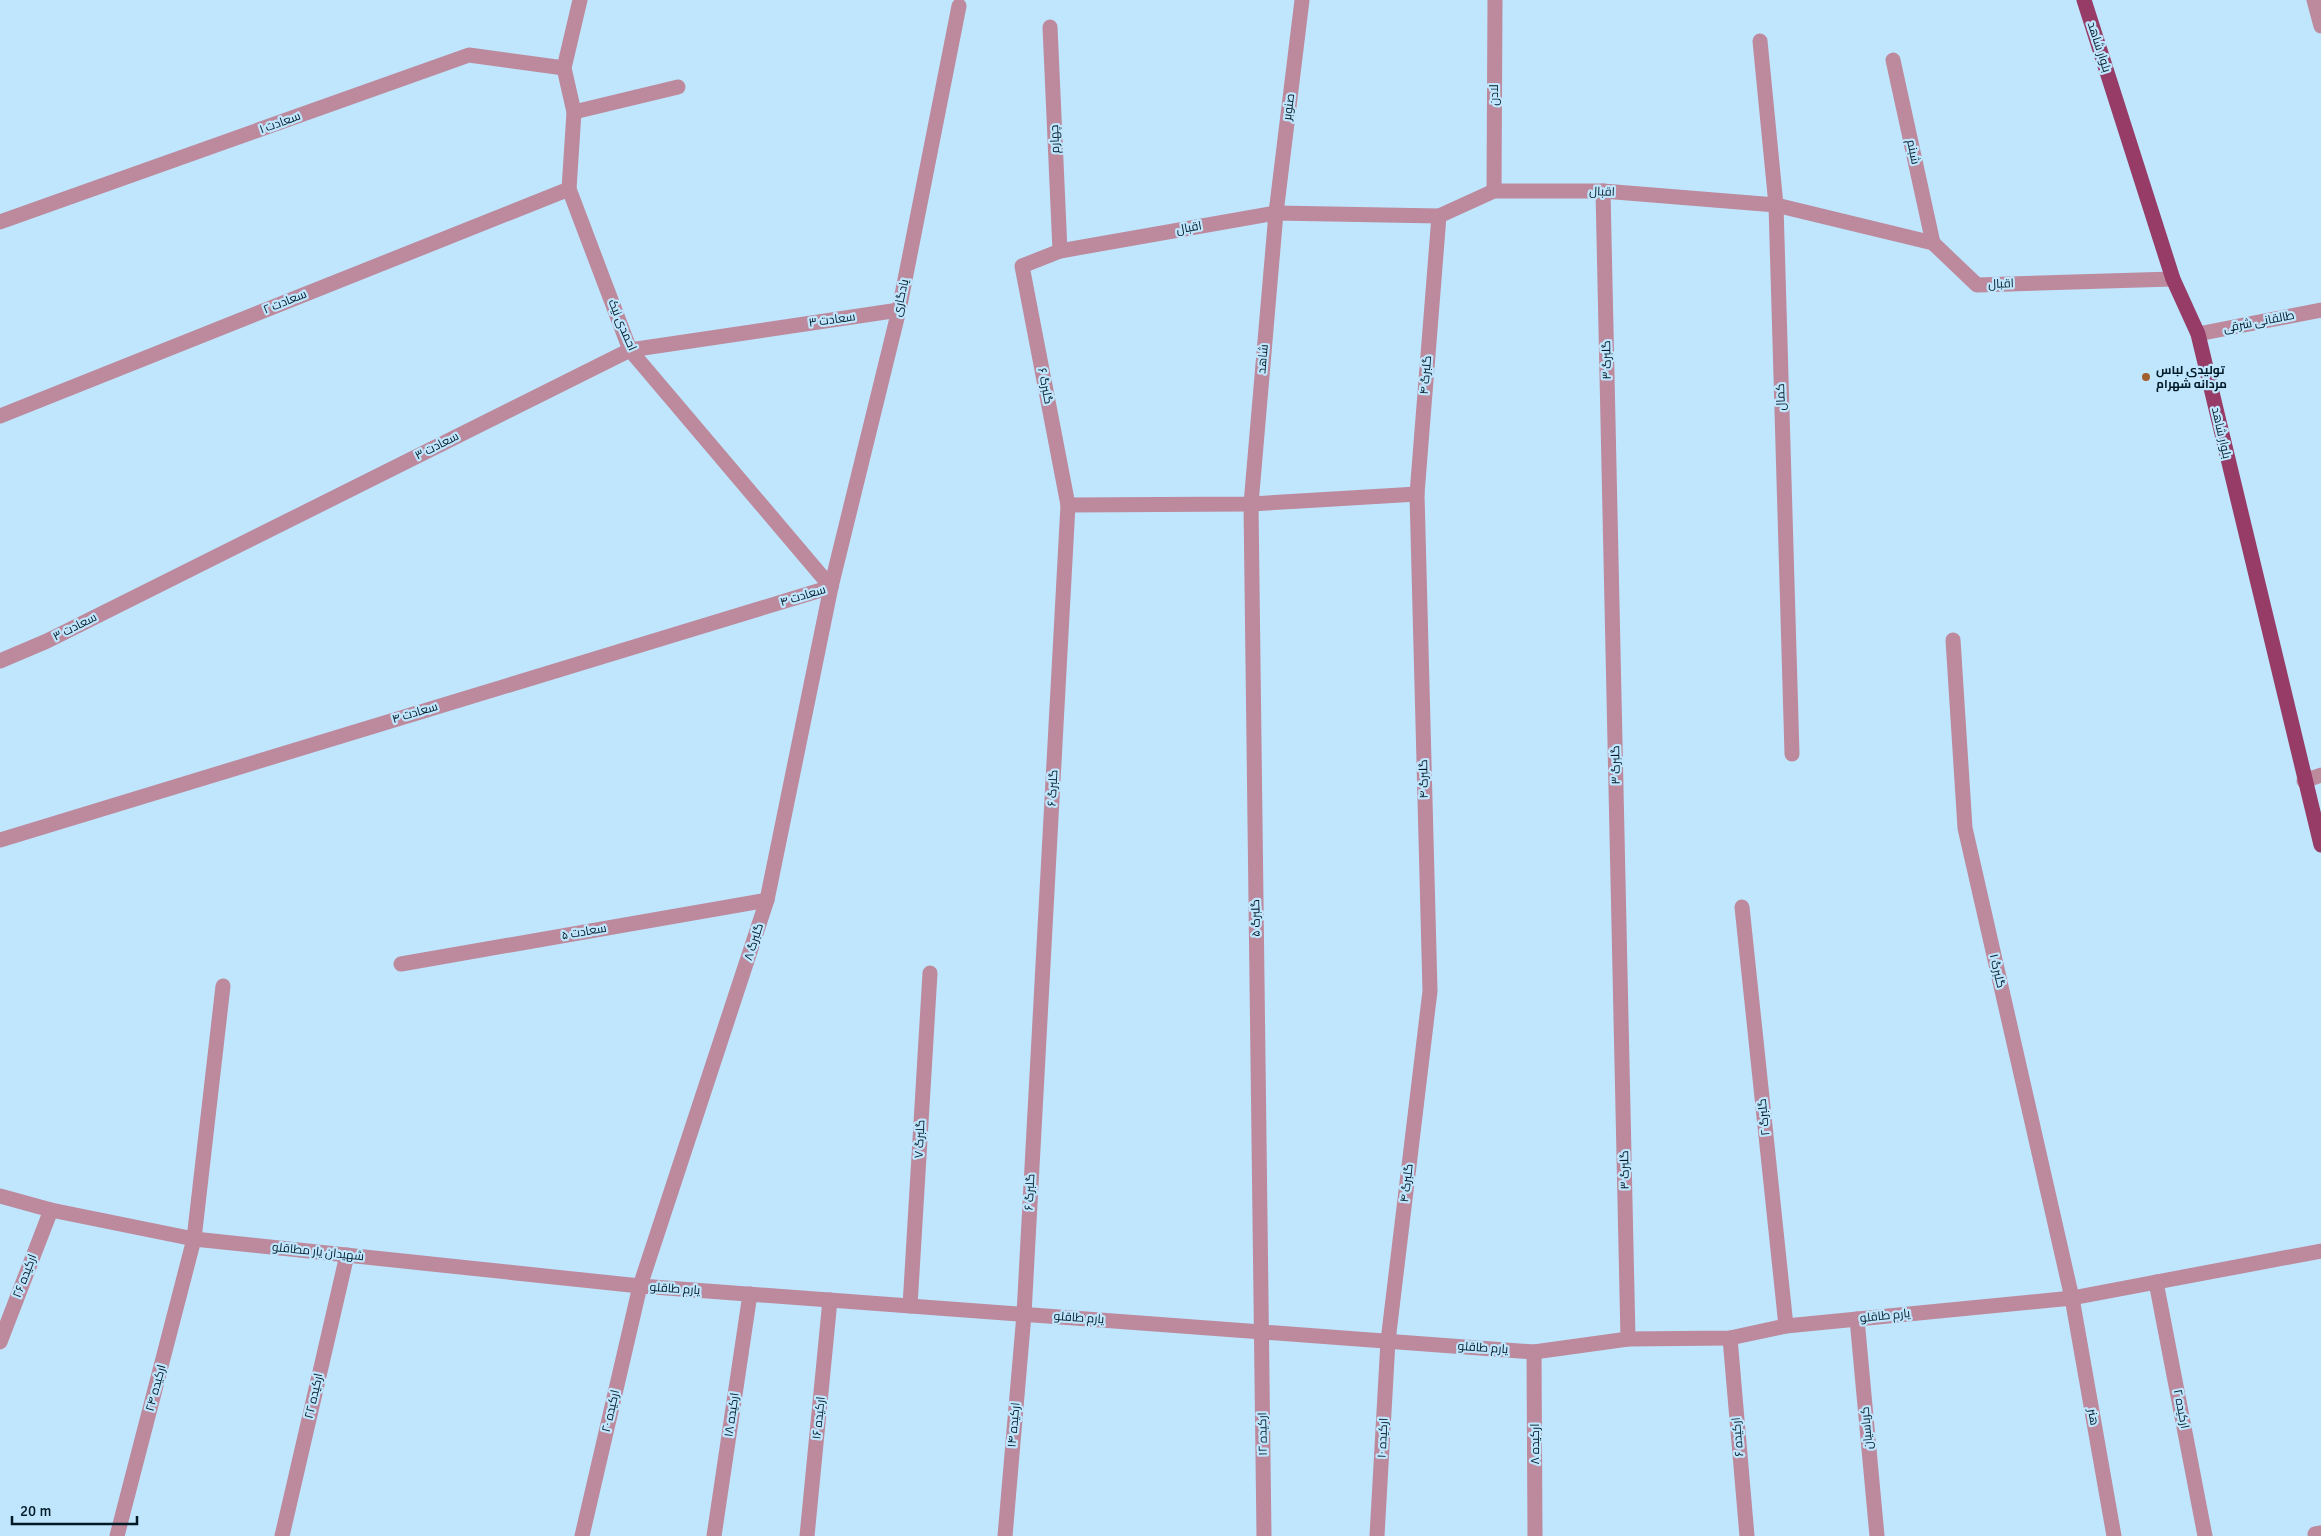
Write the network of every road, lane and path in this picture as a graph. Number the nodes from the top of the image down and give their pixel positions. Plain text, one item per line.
1 (580, 0) edge
2 (1302, 0) edge
3 (1495, 0) edge
4 (2084, 0) edge
5 (2314, 0) edge
6 (959, 6) dead end
7 (2321, 26) edge
8 (1050, 27) dead end
9 (1760, 42) dead end
10 (1894, 60) dead end
11 (564, 68) junction
12 (678, 87) dead end
13 (574, 112) junction
14 (569, 189) junction
15 (1494, 190) junction
16 (1603, 191) junction
17 (1776, 205) junction
18 (1276, 213) junction
19 (1439, 216) junction
20 (0, 222) edge
21 (1933, 243) junction
22 (1060, 251) junction
23 (1022, 266) joint
24 (2173, 279) junction
25 (899, 310) junction
26 (2321, 310) edge
27 (2198, 334) junction
28 (630, 350) junction
29 (0, 416) edge
30 (1417, 494) junction
31 (1250, 504) junction
32 (1068, 505) junction
33 (832, 588) junction
34 (1953, 640) dead end
35 (0, 661) edge
36 (1792, 754) dead end
37 (2321, 775) edge
38 (2304, 782) junction
39 (0, 840) edge
40 (2321, 846) edge
41 (768, 900) junction
42 (1742, 907) dead end
43 (401, 964) dead end
44 (930, 973) dead end
45 (223, 986) dead end
46 (0, 1196) edge
47 (51, 1210) junction
48 (194, 1239) junction
49 (2321, 1251) edge
50 (347, 1255) junction
51 (2156, 1282) junction
52 (640, 1286) junction
53 (750, 1294) junction
54 (2072, 1298) junction
55 (830, 1300) junction
56 (910, 1306) junction
57 (1024, 1314) junction
58 (1857, 1319) junction
59 (1786, 1326) junction
60 (1262, 1332) junction
61 (1730, 1338) junction
62 (1628, 1339) junction
63 (1388, 1340) junction
64 (0, 1342) edge
65 (1534, 1352) junction
66 (118, 1536) edge
67 (282, 1536) edge
68 (582, 1536) edge
69 (714, 1536) edge
70 (808, 1536) edge
71 (1005, 1536) edge
72 (1264, 1536) edge
73 (1377, 1536) edge
74 (1535, 1536) edge
75 (1747, 1536) edge
76 (1877, 1536) edge
77 (2114, 1536) edge
78 (2205, 1536) edge

1 - 11 street, احمدی نیک
2 - 18 street, صنوبر
3 - 15 street, لادن
4 - 24 main road, بلوار شاهد
5 - 7 street
6 - 25 street, یادگاری
8 - 22 street, چهارم
9 - 17 street, کمال
10 - 21 street, شبنم
11 - 13 street, احمدی نیک
11 - 20 street, سعادت ۱
12 - 13 street
13 - 14 street, احمدی نیک
14 - 28 street, احمدی نیک
14 - 29 street, سعادت ۲
15 - 16 street, اقبال
15 - 19 street, اقبال
16 - 17 street, اقبال
16 - 62 street, گلبرگ ۳
17 - 21 street, اقبال
17 - 36 street, کمال
18 - 19 street, اقبال
18 - 22 street, اقبال
18 - 31 street, شاهد
19 - 30 street, گلبرگ ۴
21 - 24 street, اقبال
22 - 23 street, اقبال
23 - 32 street, گلبرگ ۶
24 - 27 main road, بلوار شاهد
25 - 28 street, سعادت ۳
25 - 33 street, یادگاری
26 - 27 street, طالقانی شرقی
27 - 38 main road, بلوار شاهد
28 - 33 street, احمدی نیک
28 - 35 street, سعادت ۳
30 - 31 street
30 - 63 street, گلبرگ ۴
31 - 32 street
31 - 60 street, گلبرگ ۵
32 - 57 street, گلبرگ ۶
33 - 39 street, سعادت ۴
33 - 41 street, گلبرگ ۸
34 - 54 street, گلبرگ ۱
37 - 38 street
38 - 40 main road, بلوار شاهد
41 - 43 street, سعادت ۵
41 - 52 street, گلبرگ ۸
42 - 59 street, گلبرگ ۲
44 - 56 street, گلبرگ ۷
45 - 48 street, ارکیده ۲۴
46 - 47 street, شهیدان یار مطاقلو
47 - 48 street, شهیدان یار مطاقلو
47 - 64 street, ارکیده ۲۶
48 - 50 street, شهیدان یار مطاقلو
48 - 66 street, ارکیده ۲۴
49 - 51 street, یارم طاقلو
50 - 52 street, شهیدان یار مطاقلو
50 - 67 street, ارکیده ۲۲
51 - 54 street, یارم طاقلو
51 - 78 street, ارکیده ۲
52 - 53 street, یارم طاقلو
52 - 68 street, ارکیده ۲۰
53 - 55 street, یارم طاقلو
53 - 69 street, ارکیده ۱۸
54 - 58 street, یارم طاقلو
54 - 77 street, هنر
55 - 56 street, یارم طاقلو
55 - 70 street, ارکیده ۱۶
56 - 57 street, یارم طاقلو
57 - 60 street, یارم طاقلو
57 - 71 street, ارکیده ۱۴
58 - 59 street, یارم طاقلو
58 - 76 street, کرباسیان
59 - 61 street, یارم طاقلو
60 - 63 street, یارم طاقلو
60 - 72 street, ارکیده ۱۲
61 - 62 street, یارم طاقلو
61 - 75 street, ارکیده ۶
62 - 65 street, یارم طاقلو
63 - 65 street, یارم طاقلو
63 - 73 street, ارکیده ۱۰
65 - 74 street, ارکیده ۸

